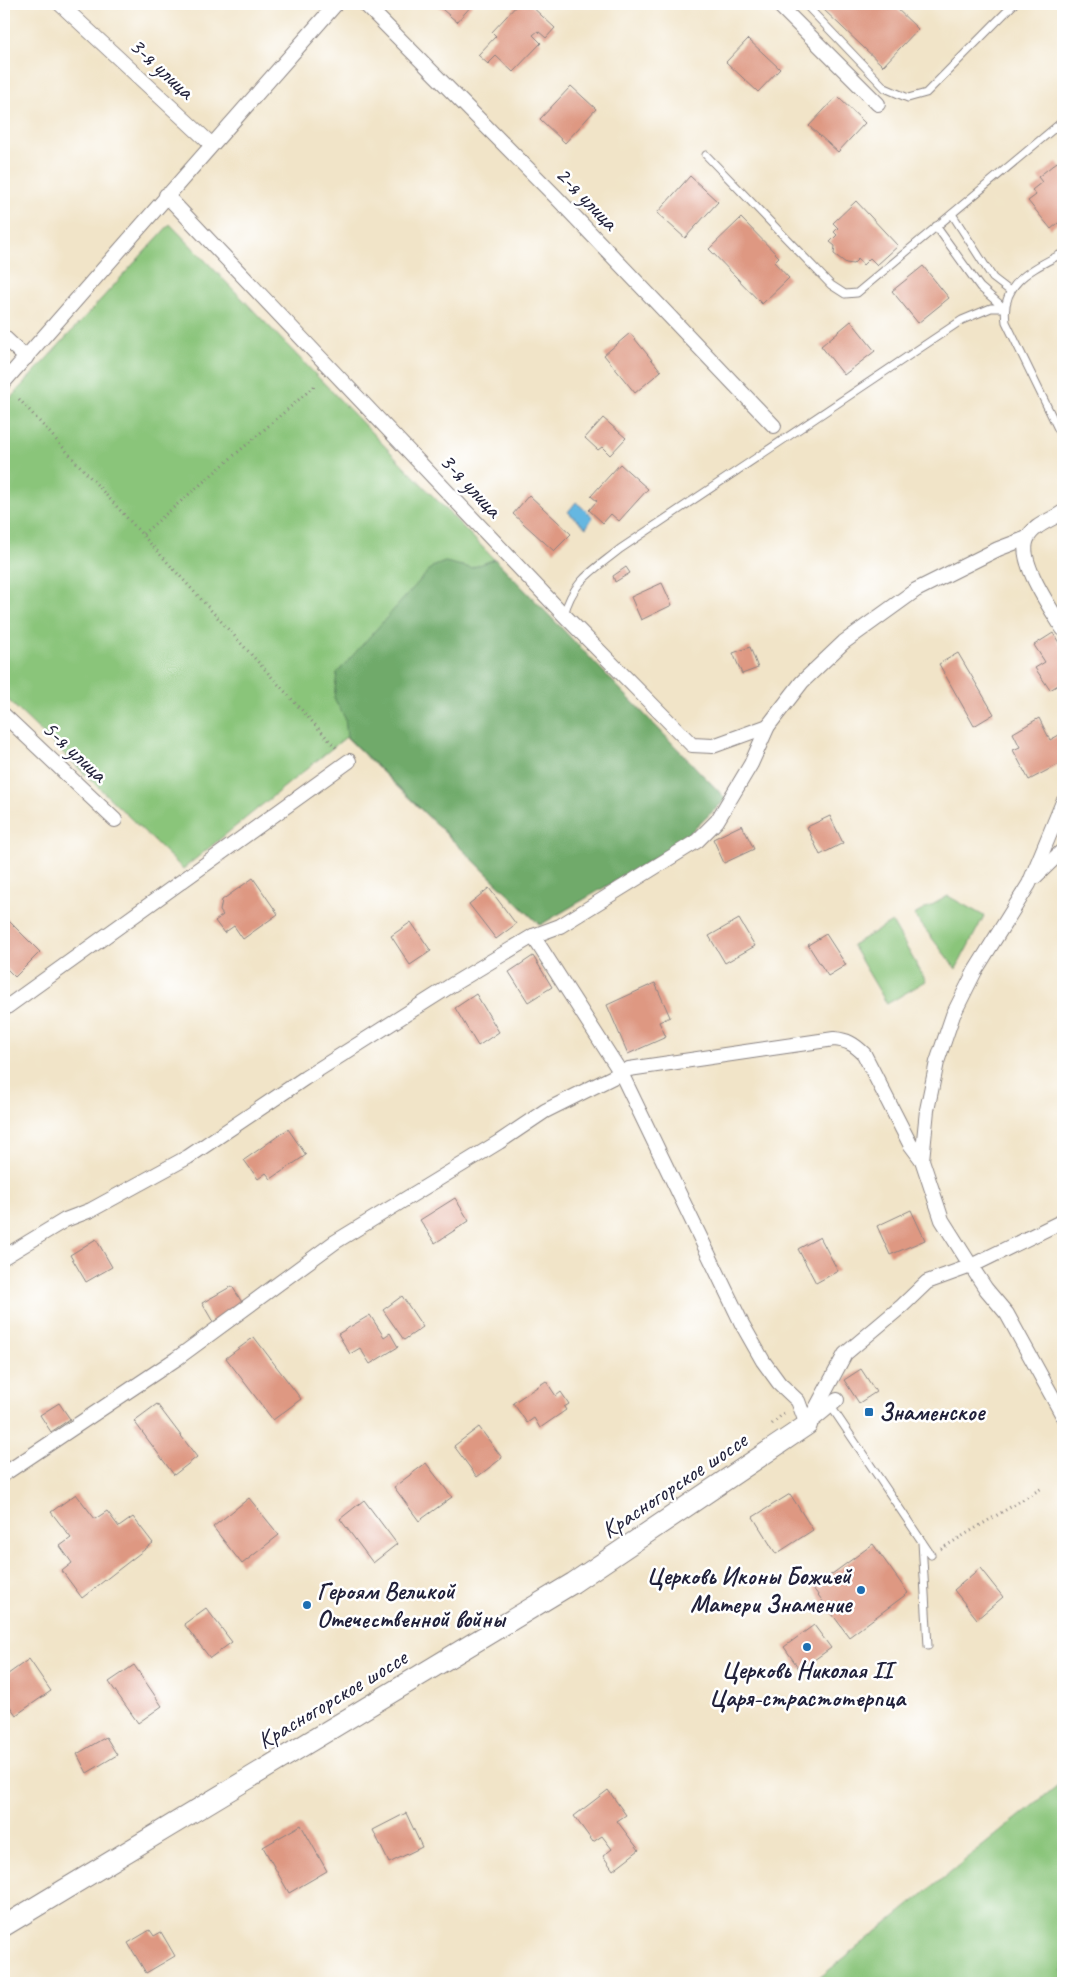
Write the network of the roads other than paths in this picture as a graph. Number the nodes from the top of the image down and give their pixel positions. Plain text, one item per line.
1 (60, 4) edge
2 (336, 4) edge
3 (365, 4) edge
4 (778, 4) edge
5 (805, 4) edge
6 (1014, 4) edge
7 (878, 104) dead end
8 (1063, 121) edge
9 (211, 144) junction
10 (706, 154) dead end
11 (166, 195) junction
12 (952, 214) junction
13 (936, 226) junction
14 (1063, 253) edge
15 (1010, 291) junction
16 (1004, 308) junction
17 (4, 337) edge
18 (26, 358) junction
19 (4, 382) edge
20 (774, 426) dead end
21 (1063, 438) edge
22 (1063, 512) edge
23 (1027, 538) junction
24 (564, 615) junction
25 (1063, 629) edge
26 (4, 715) edge
27 (768, 726) junction
28 (349, 761) road end
29 (1063, 802) edge
30 (115, 820) dead end
31 (1063, 850) edge
32 (1029, 884) junction
33 (533, 936) junction
34 (4, 1009) edge
35 (621, 1073) junction
36 (922, 1160) junction
37 (1063, 1221) edge
38 (4, 1257) edge
39 (971, 1266) junction
40 (834, 1403) joint
41 (1063, 1416) edge
42 (808, 1425) junction
43 (4, 1474) edge
44 (922, 1540) junction
45 (932, 1555) road end
46 (928, 1646) dead end
47 (4, 1926) edge

1 - 9 street, 3-я улица
2 - 9 street
3 - 20 street, 2-я улица
4 - 7 street
5 - 6 lane
8 - 12 lane
9 - 11 street
10 - 13 lane
11 - 18 street
11 - 24 street, 3-я улица
12 - 13 lane
12 - 15 lane
13 - 16 lane
14 - 15 lane
15 - 16 lane
16 - 21 lane
16 - 24 lane
17 - 18 street
18 - 19 street
22 - 23 street
23 - 25 street
23 - 27 street
24 - 27 street, 3-я улица
26 - 30 street, 5-я улица
27 - 33 street
28 - 34 street
29 - 32 street
31 - 32 street
32 - 36 street
33 - 35 street
33 - 38 street
35 - 36 street
35 - 42 street
35 - 43 street
36 - 39 street
37 - 39 street
39 - 41 street
39 - 42 street
40 - 42 street
40 - 44 lane
42 - 47 street, Красногорское шоссе
44 - 45 lane
44 - 46 lane

